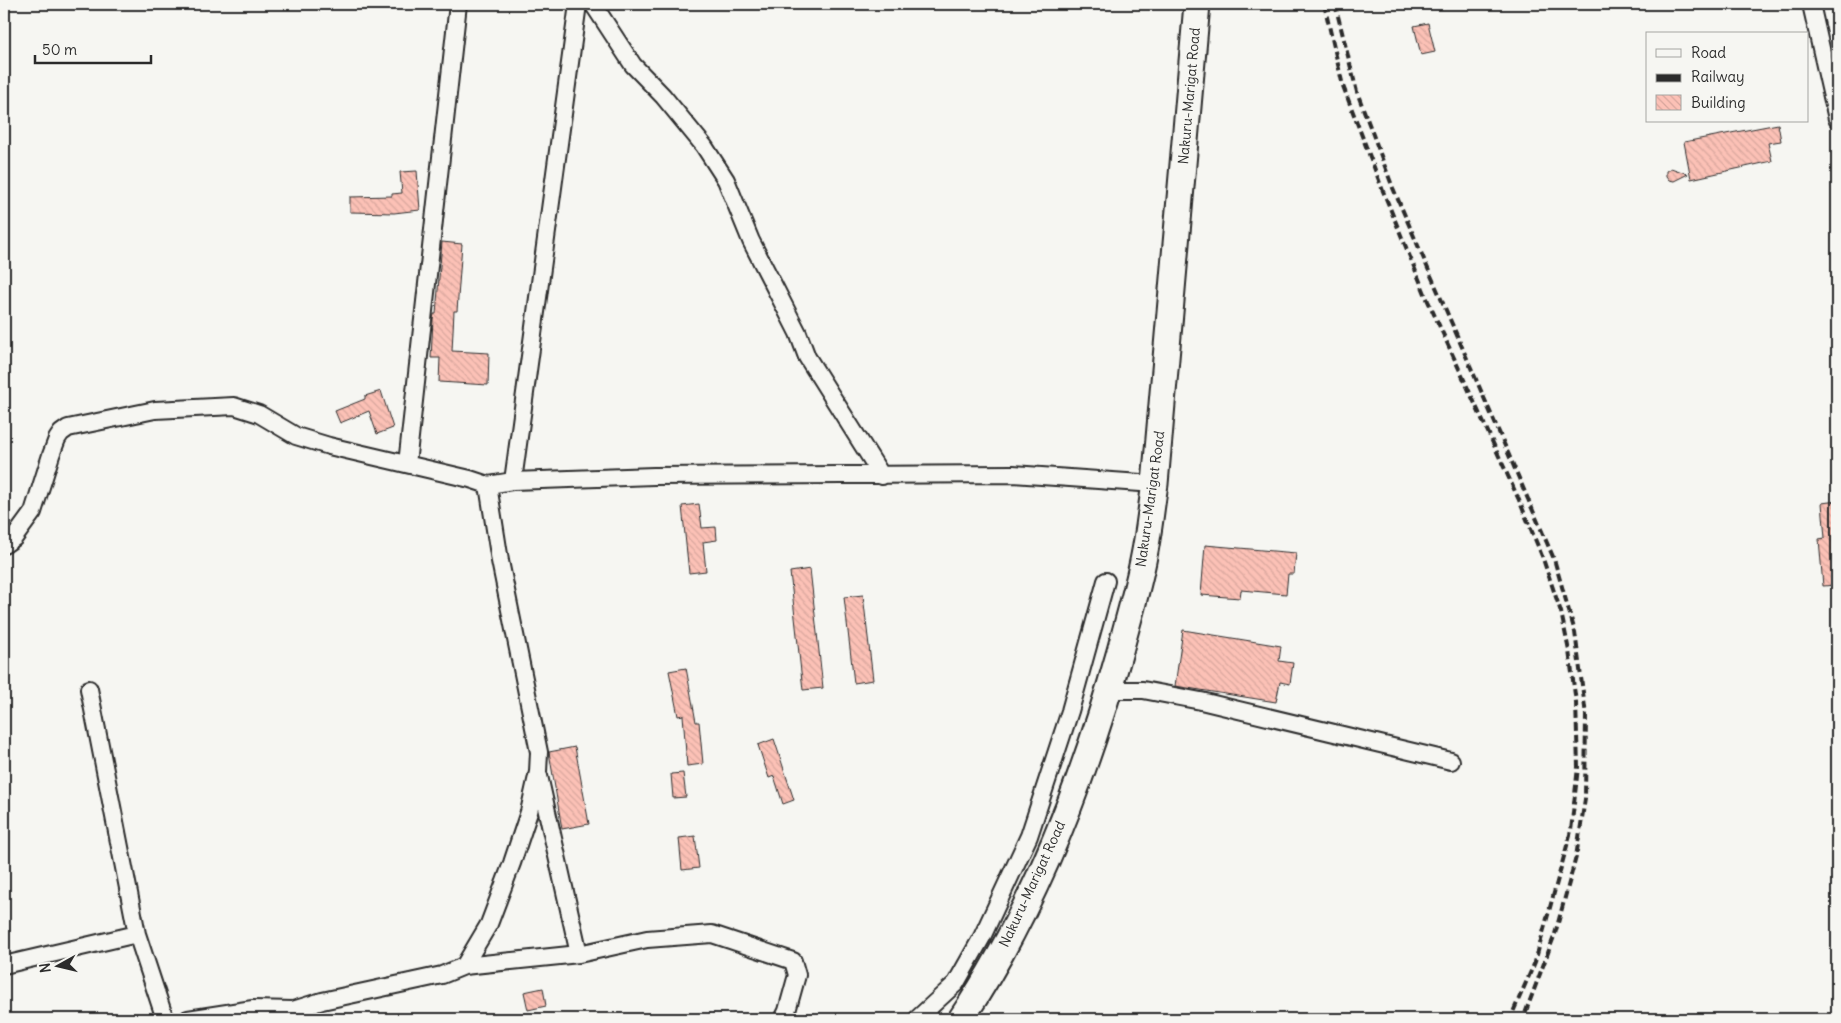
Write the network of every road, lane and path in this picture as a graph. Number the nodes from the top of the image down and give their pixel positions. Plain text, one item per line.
1 (458, 4) edge
2 (578, 4) edge
3 (593, 4) edge
4 (1197, 4) edge
5 (1811, 4) edge
6 (1837, 119) edge
7 (408, 464) junction
8 (882, 476) junction
9 (512, 481) junction
10 (1155, 484) junction
11 (488, 485) junction
12 (4, 545) edge
13 (1106, 581) dead end
14 (89, 689) dead end
15 (1109, 690) junction
16 (1451, 761) dead end
17 (538, 772) junction
18 (137, 934) junction
19 (579, 954) junction
20 (4, 966) edge
21 (464, 966) junction
22 (165, 1019) edge
23 (188, 1019) edge
24 (783, 1019) edge
25 (917, 1019) edge
26 (961, 1019) edge

1 - 7 street
2 - 9 street
3 - 8 street
4 - 10 main road, Nakuru-Marigat Road
5 - 6 street
7 - 11 street
7 - 12 street
8 - 9 street
8 - 10 street
9 - 11 street
10 - 15 main road, Nakuru-Marigat Road
11 - 17 street
13 - 25 street
14 - 18 street
15 - 16 street
15 - 26 main road, Nakuru-Marigat Road
17 - 19 street
17 - 21 street
18 - 20 street
18 - 22 street
19 - 21 street
19 - 24 street
21 - 23 street

